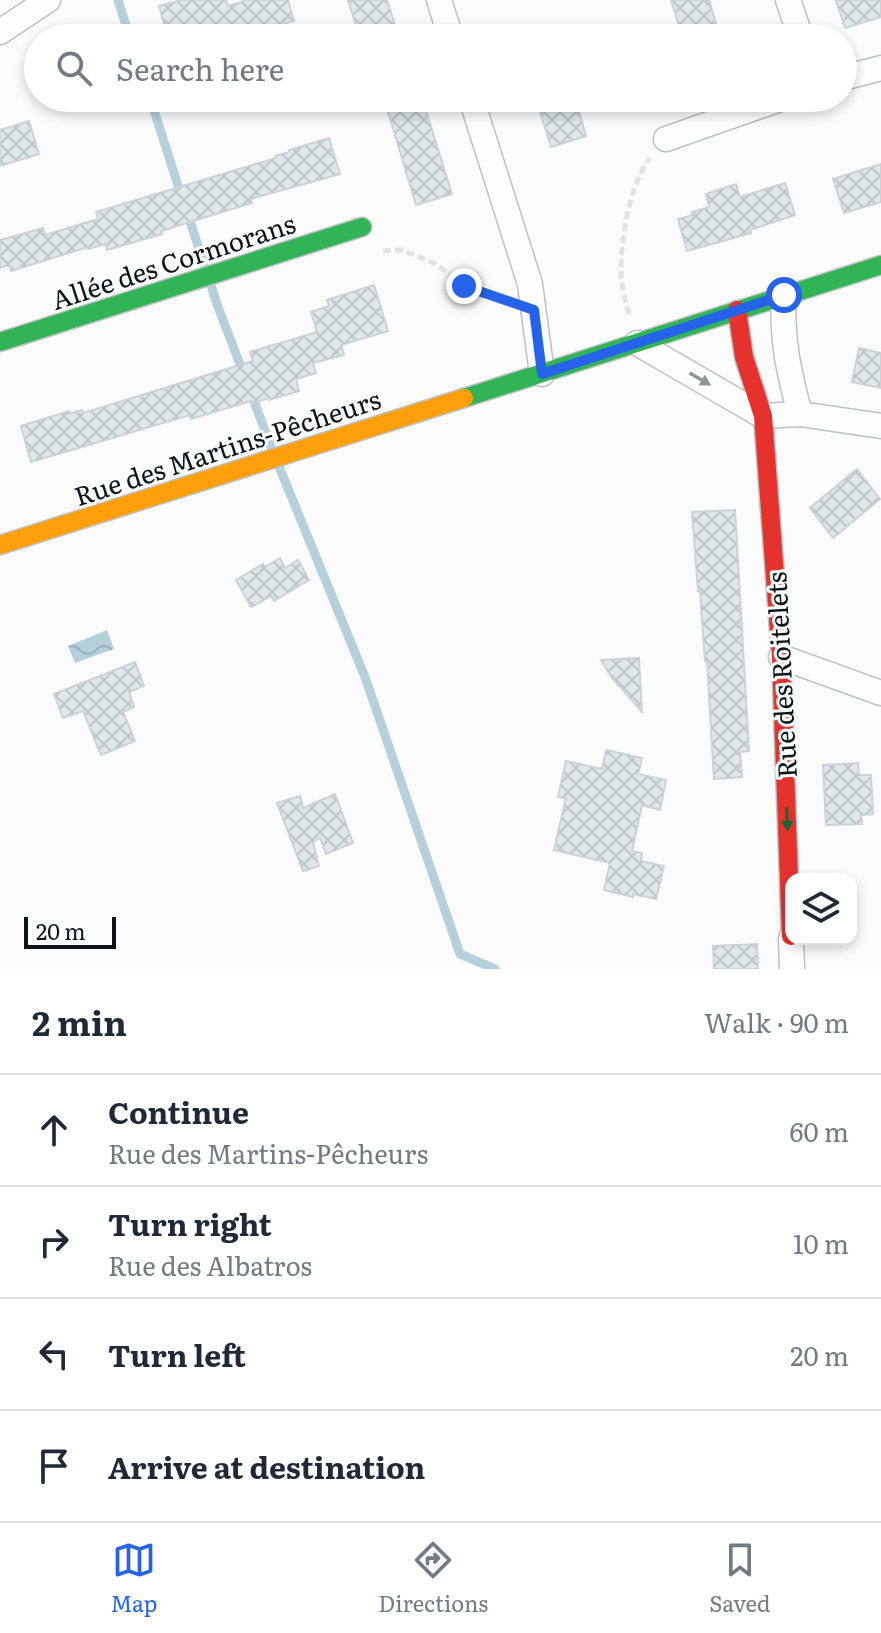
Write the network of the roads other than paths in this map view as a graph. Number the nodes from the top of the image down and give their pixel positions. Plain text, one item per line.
1 (48, 0) edge
2 (439, 0) edge
3 (788, 0) edge
4 (447, 24) edge
5 (796, 24) edge
6 (0, 32) edge
7 (881, 68) edge
8 (857, 74) edge
9 (475, 112) edge
10 (743, 112) edge
11 (666, 139) road end
12 (362, 227) road end
13 (881, 265) edge
14 (784, 295) junction
15 (737, 310) junction
16 (0, 342) edge
17 (637, 343) junction
18 (542, 374) junction
19 (800, 414) junction
20 (763, 416) junction
21 (881, 426) edge
22 (0, 545) edge
23 (781, 657) junction
24 (881, 693) edge
25 (789, 873) edge
26 (791, 945) edge
27 (792, 969) edge

1 - 6 street
2 - 4 street
3 - 5 street
7 - 8 street
9 - 18 street
10 - 11 street
12 - 16 street, Allée des Cormorans
13 - 14 street, Rue des Martins-Pêcheurs
14 - 15 street, Rue des Martins-Pêcheurs
14 - 19 street
15 - 17 street, Rue des Martins-Pêcheurs
15 - 20 street, Rue des Roitelets
17 - 18 street, Rue des Martins-Pêcheurs
17 -> 20 street
18 - 22 street, Rue des Martins-Pêcheurs
19 - 20 street
19 - 21 street
20 - 23 street, Rue des Roitelets
23 - 24 street
23 -> 25 street, Rue des Roitelets
26 - 27 street, Rue des Roitelets

